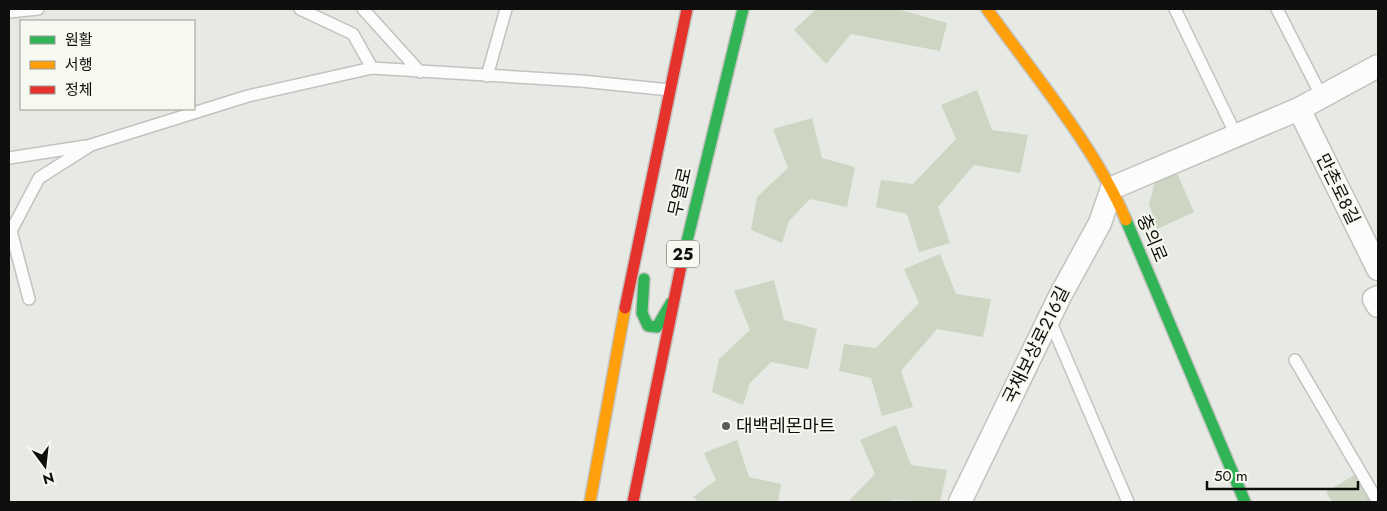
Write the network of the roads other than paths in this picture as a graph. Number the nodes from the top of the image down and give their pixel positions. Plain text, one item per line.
1 (38, 9) edge
2 (300, 9) edge
3 (363, 9) edge
4 (506, 9) edge
5 (688, 9) edge
6 (743, 9) edge
7 (987, 9) edge
8 (1175, 9) edge
9 (1277, 9) edge
10 (9, 12) edge
11 (1378, 66) edge
12 (372, 68) junction
13 (420, 72) junction
14 (487, 76) junction
15 (670, 90) junction
16 (1322, 97) junction
17 (1299, 109) junction
18 (1236, 135) junction
19 (91, 145) junction
20 (9, 158) edge
21 (1112, 188) junction
22 (640, 235) junction
23 (1378, 269) edge
24 (29, 299) dead end
25 (673, 301) junction
26 (1049, 317) junction
27 (1295, 360) dead end
28 (590, 502) edge
29 (633, 502) edge
30 (960, 502) edge
31 (1128, 502) edge
32 (1246, 502) edge
33 (1378, 502) edge

1 - 10 lane
2 - 12 lane
3 - 13 lane
4 - 14 lane
5 - 15 main road, 무열로
6 - 25 main road, 무열로 / 25
7 - 21 main road, 충의로
8 - 18 lane
9 - 16 lane
11 - 16 street
12 - 13 lane
12 - 19 lane
13 - 14 lane
14 - 15 lane
15 - 22 main road, 무열로
16 - 17 street
17 - 18 street
17 - 23 street, 만촌로8길
18 - 21 street
19 - 20 lane
19 - 24 lane
21 - 26 street, 국채보상로216길
21 - 32 main road, 충의로
22 - 25 main road
22 - 28 main road, 무열로
25 - 29 main road, 무열로 / 25
26 - 30 street, 국채보상로216길
26 - 31 lane
27 - 33 lane

